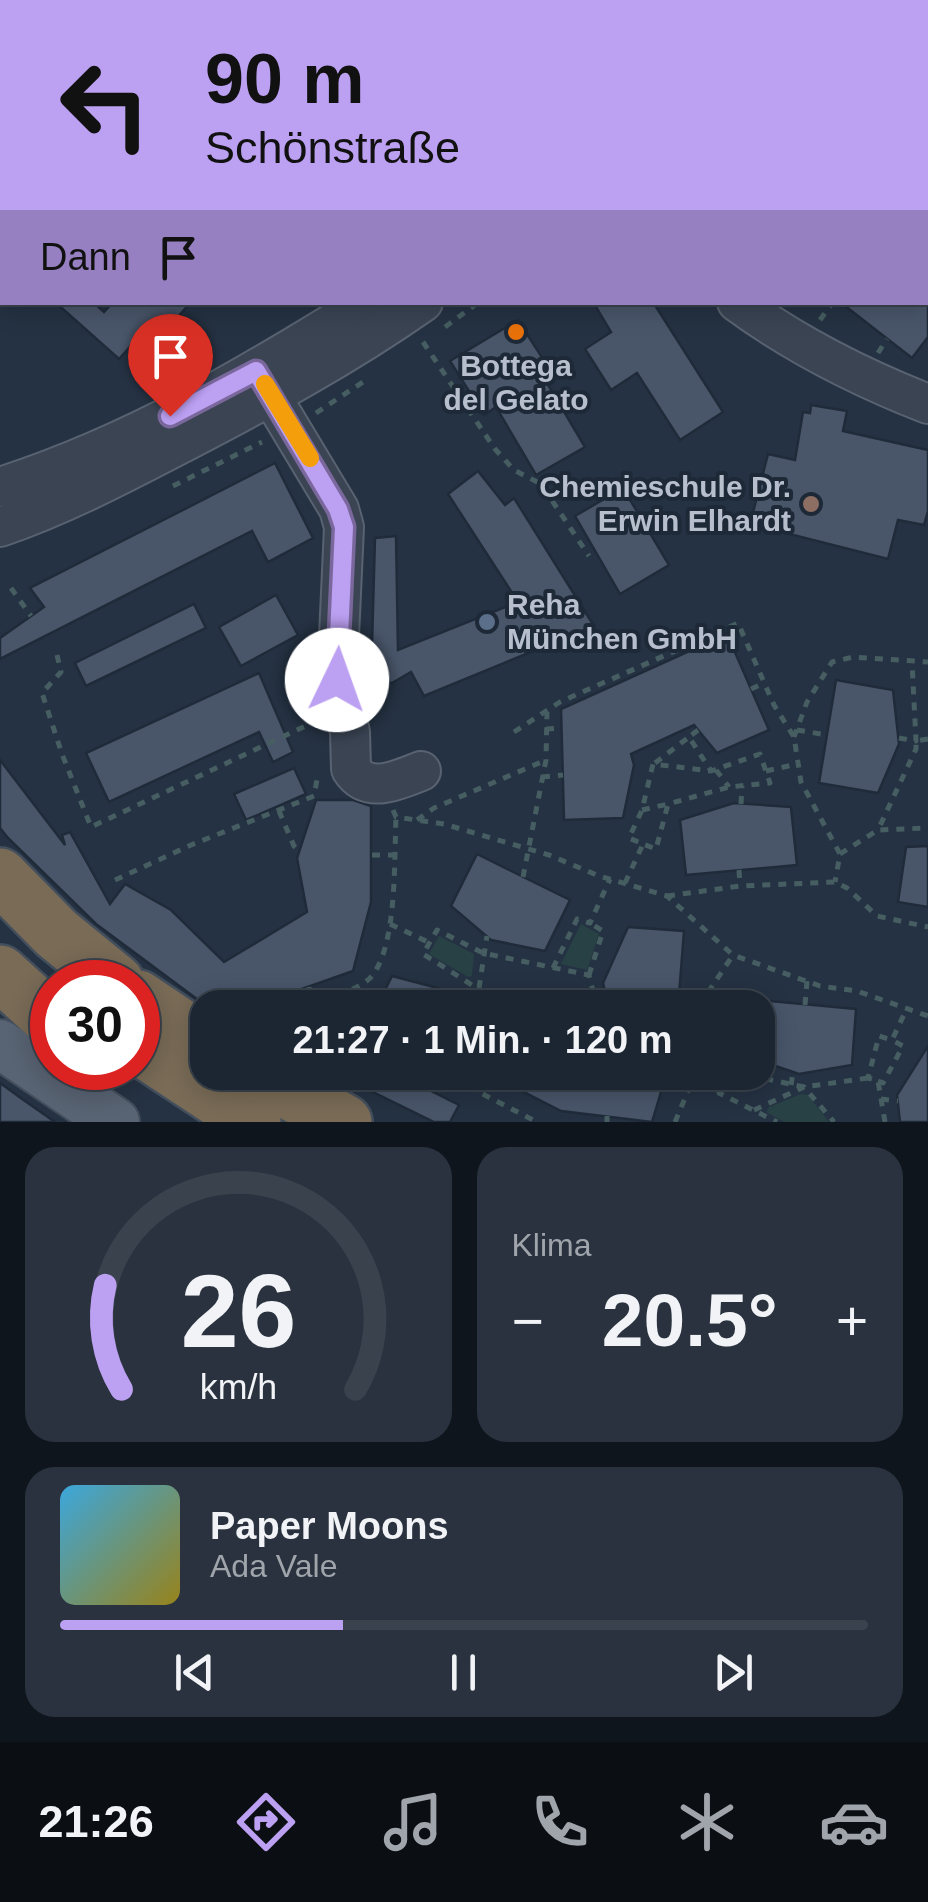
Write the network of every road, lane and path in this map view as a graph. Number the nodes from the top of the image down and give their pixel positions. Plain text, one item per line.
1 (362, 305) edge
2 (419, 305) edge
3 (740, 305) edge
4 (423, 342) dead end
5 (265, 384) junction
6 (928, 404) edge
7 (0, 488) edge
8 (0, 527) edge
9 (589, 556) dead end
10 (10, 588) dead end
11 (31, 616) dead end
12 (57, 656) dead end
13 (912, 662) junction
14 (928, 662) edge
15 (764, 683) junction
16 (751, 689) dead end
17 (928, 699) edge
18 (915, 700) junction
19 (547, 710) junction
20 (546, 728) junction
21 (561, 728) dead end
22 (698, 730) dead end
23 (514, 732) dead end
24 (796, 734) junction
25 (827, 735) dead end
26 (689, 737) junction
27 (285, 738) dead end
28 (899, 738) dead end
29 (928, 739) edge
30 (916, 741) junction
31 (546, 760) junction
32 (653, 764) junction
33 (798, 764) junction
34 (713, 770) junction
35 (421, 771) dead end
36 (766, 771) junction
37 (318, 774) dead end
38 (562, 776) dead end
39 (542, 777) junction
40 (742, 786) junction
41 (730, 787) junction
42 (389, 801) junction
43 (668, 804) junction
44 (740, 804) dead end
45 (279, 810) junction
46 (642, 810) junction
47 (416, 820) junction
48 (928, 828) edge
49 (878, 830) junction
50 (643, 844) junction
51 (529, 850) junction
52 (300, 851) dead end
53 (840, 854) junction
54 (372, 855) dead end
55 (394, 856) junction
56 (739, 870) dead end
57 (0, 876) edge
58 (523, 877) dead end
59 (610, 879) junction
60 (115, 880) dead end
61 (835, 882) junction
62 (625, 883) junction
63 (740, 886) junction
64 (667, 896) junction
65 (590, 923) junction
66 (390, 924) junction
67 (928, 927) edge
68 (0, 930) edge
69 (487, 936) dead end
70 (430, 942) junction
71 (483, 953) junction
72 (733, 955) junction
73 (33, 960) edge
74 (89, 960) edge
75 (553, 968) junction
76 (0, 973) edge
77 (589, 975) junction
78 (808, 981) junction
79 (308, 987) dead end
80 (479, 989) joint
81 (309, 990) edge
82 (347, 990) edge
83 (593, 990) edge
84 (710, 990) edge
85 (30, 1000) edge
86 (804, 1005) dead end
87 (907, 1008) junction
88 (928, 1016) edge
89 (160, 1034) edge
90 (892, 1040) junction
91 (0, 1044) edge
92 (160, 1064) edge
93 (793, 1072) dead end
94 (868, 1078) junction
95 (878, 1081) junction
96 (160, 1082) edge
97 (775, 1082) edge
98 (791, 1085) junction
99 (804, 1087) junction
100 (286, 1090) edge
101 (475, 1090) edge
102 (689, 1090) edge
103 (720, 1090) edge
104 (196, 1093) edge
105 (881, 1099) junction
106 (898, 1101) dead end
107 (754, 1110) junction
108 (115, 1122) edge
109 (253, 1122) edge
110 (344, 1122) edge
111 (537, 1122) edge
112 (674, 1122) edge
113 (777, 1122) edge
114 (834, 1122) edge
115 (885, 1122) edge

1 - 5 street
2 - 5 street
3 - 6 street
4 - 9 path
5 - 7 street
5 - 8 street
5 - 42 street
10 - 11 path
12 - 27 path
13 - 14 path
13 - 18 path
13 - 24 path
15 - 16 path
15 - 19 path
15 - 24 path
17 - 18 path
18 - 30 path
19 - 20 path
19 - 23 path
20 - 21 path
20 - 31 path
22 - 26 path
24 - 25 path
24 - 33 path
26 - 32 path
26 - 34 path
28 - 30 path
29 - 30 path
30 - 49 path
31 - 39 path
31 - 47 path
32 - 34 path
32 - 46 path
33 - 36 path
33 - 53 path
34 - 36 path
34 - 41 path
35 - 42 street
36 - 40 path
37 - 45 path
38 - 39 path
39 - 51 path
40 - 41 path
40 - 44 path
41 - 43 path
42 - 47 path
42 - 55 path
43 - 46 path
43 - 50 path
45 - 52 path
45 - 60 path
46 - 50 path
47 - 51 path
48 - 49 path
49 - 53 path
50 - 62 path
51 - 58 path
51 - 59 path
53 - 61 path
54 - 55 path
55 - 66 path
56 - 63 path
57 - 74 highway
59 - 62 path
59 - 65 path
61 - 63 path
61 - 67 path
62 - 64 path
63 - 64 path
64 - 72 path
65 - 75 path
65 - 77 path
66 - 70 path
66 - 82 path
68 - 73 highway
69 - 71 path
70 - 71 path
70 - 80 path
71 - 75 path
71 - 80 path
72 - 78 path
72 - 84 path
75 - 77 path
76 - 85 highway
77 - 83 path
78 - 86 path
78 - 87 path
79 - 81 path
87 - 88 path
87 - 90 path
89 - 104 highway
90 - 94 path
90 - 95 path
91 - 108 main road
92 - 104 highway
93 - 98 path
94 - 95 path
94 - 99 path
95 - 105 path
96 - 104 highway
97 - 98 path
98 - 99 path
99 - 107 path
99 - 114 path
100 - 110 highway
101 - 111 path
102 - 112 path
103 - 107 path
104 - 109 highway
105 - 106 path
105 - 115 path
107 - 113 path

